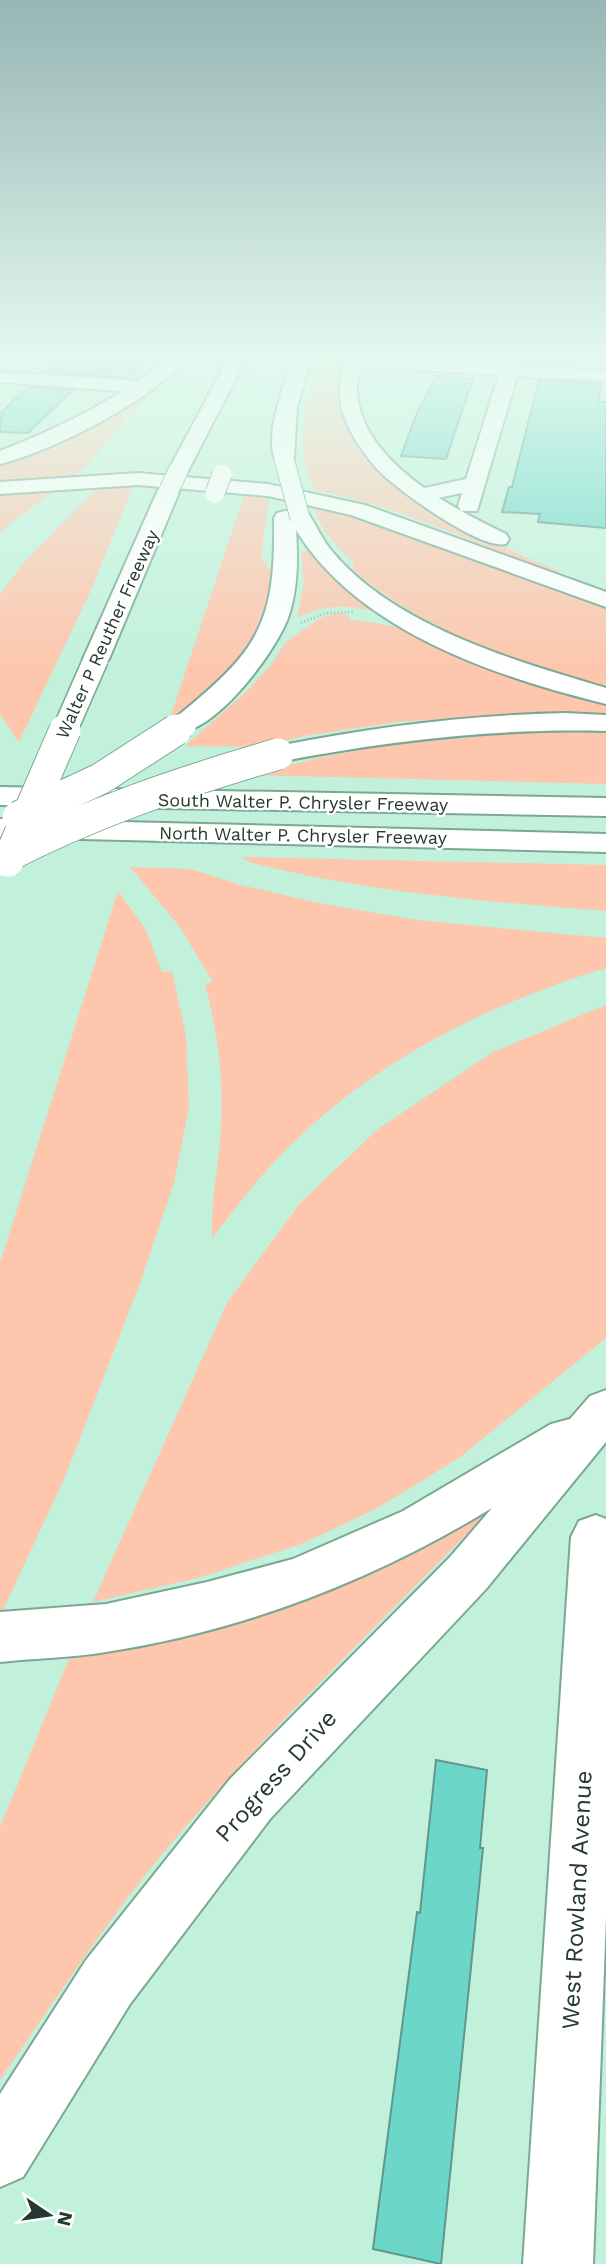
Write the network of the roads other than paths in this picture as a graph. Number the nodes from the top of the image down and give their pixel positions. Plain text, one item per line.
1 (184, 461) edge
2 (284, 461) edge
3 (381, 461) edge
4 (482, 461) edge
5 (475, 484) junction
6 (0, 488) edge
7 (423, 495) junction
8 (469, 506) dead end
9 (293, 518) junction
10 (606, 583) edge
11 (606, 600) edge
12 (606, 696) edge
13 (606, 723) edge
14 (0, 796) edge
15 (606, 807) edge
16 (0, 826) edge
17 (606, 843) edge
18 (0, 860) edge
19 (0, 879) edge
20 (597, 1418) edge
21 (597, 1537) dead end
22 (0, 1637) edge
23 (0, 2154) edge
24 (558, 2264) edge

1 - 19 main road, Walter P Reuther Freeway, bridge
2 - 9 main road, bridge
3 - 7 main road
4 - 5 main road
5 - 7 main road
5 - 8 main road
6 - 11 main road
7 - 10 main road
9 - 12 main road
9 - 16 main road, bridge
13 - 18 main road, bridge
14 - 15 main road, South Walter P. Chrysler Freeway
16 - 17 main road, North Walter P. Chrysler Freeway
20 - 22 main road
20 - 23 main road, Progress Drive
21 - 24 main road, West Rowland Avenue

